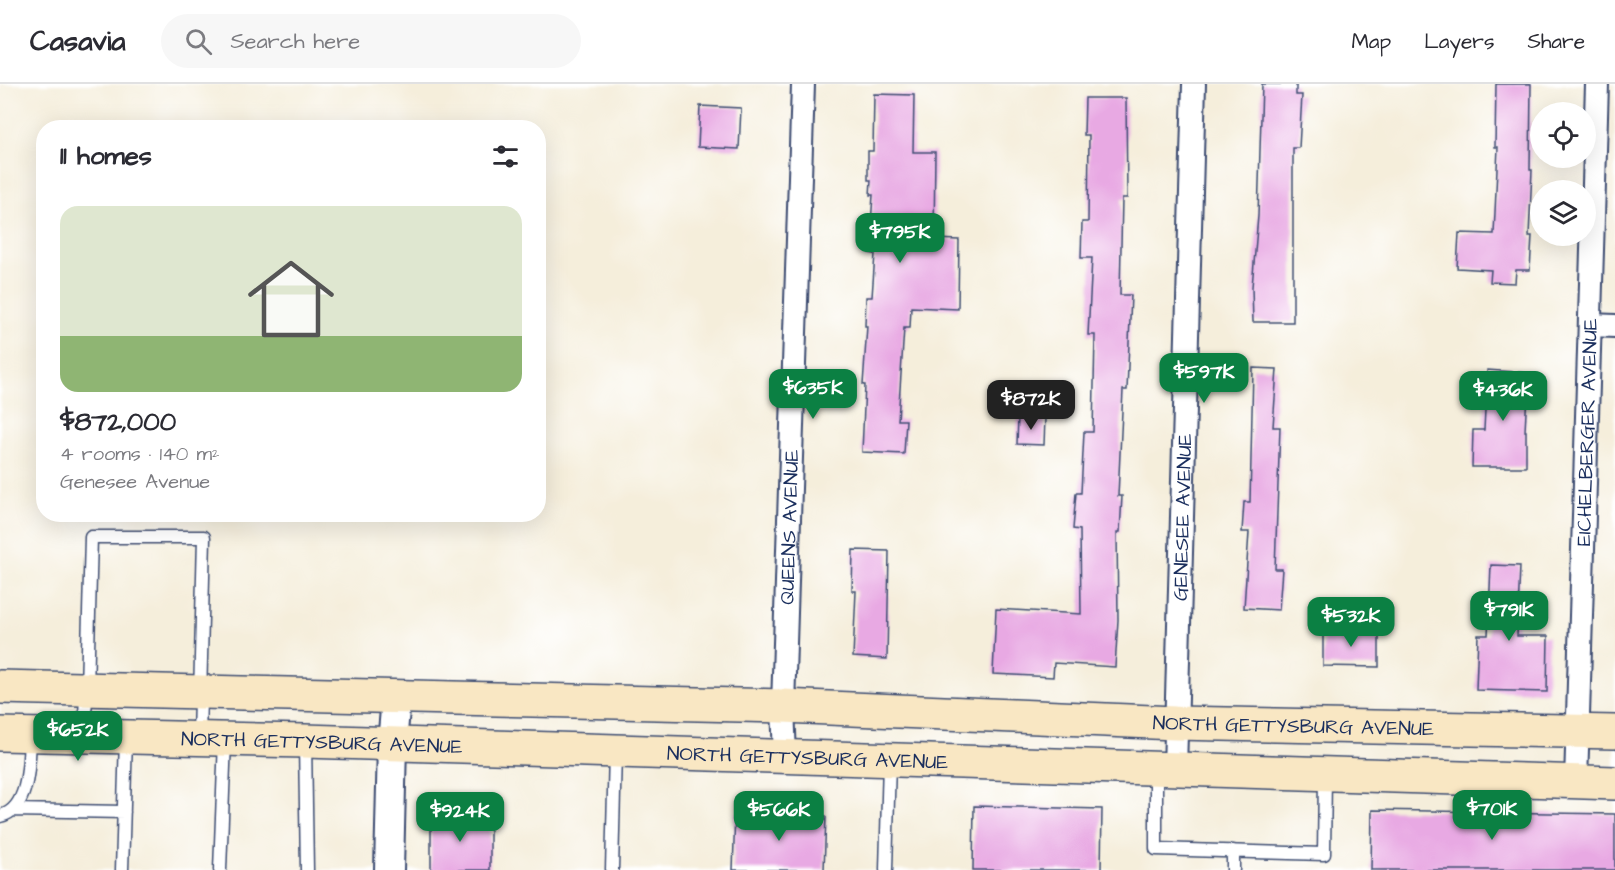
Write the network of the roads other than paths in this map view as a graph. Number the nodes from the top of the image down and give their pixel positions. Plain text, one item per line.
1 (803, 84) edge
2 (1194, 84) edge
3 (1597, 84) edge
4 (1590, 325) junction
5 (1615, 326) edge
6 (0, 687) edge
7 (33, 688) junction
8 (87, 689) junction
9 (129, 690) junction
10 (201, 692) junction
11 (396, 698) junction
12 (783, 706) junction
13 (1175, 723) junction
14 (1578, 731) junction
15 (1615, 732) edge
16 (15, 734) edge
17 (83, 736) junction
18 (126, 738) junction
19 (212, 740) junction
20 (305, 741) junction
21 (392, 744) junction
22 (615, 751) junction
23 (785, 757) junction
24 (889, 760) junction
25 (1165, 769) junction
26 (1325, 774) junction
27 (1576, 782) junction
28 (1615, 783) edge
29 (12, 810) junction
30 (124, 812) junction
31 (0, 816) edge
32 (1233, 851) junction
33 (122, 870) edge
34 (220, 870) edge
35 (307, 870) edge
36 (389, 870) edge
37 (612, 870) edge
38 (886, 870) edge
39 (1233, 870) edge

1 - 12 street, QUEENS AVENUE
2 - 13 street, GENESEE AVENUE
3 - 4 street, EICHELBERGER AVENUE
4 - 5 street
4 - 14 street, EICHELBERGER AVENUE
6 - 7 main road, NORTH GETTYSBURG AVENUE
7 - 8 main road, NORTH GETTYSBURG AVENUE
7 - 16 main road
8 - 9 main road, NORTH GETTYSBURG AVENUE
8 - 10 lane
8 - 17 lane
9 - 10 main road, NORTH GETTYSBURG AVENUE
9 - 18 main road
10 - 11 main road, NORTH GETTYSBURG AVENUE
10 - 19 lane
11 - 12 main road, NORTH GETTYSBURG AVENUE
11 - 21 street
12 - 13 main road, NORTH GETTYSBURG AVENUE
12 - 23 street, QUEENS AVENUE
13 - 14 main road, NORTH GETTYSBURG AVENUE
13 - 25 street, GENESEE AVENUE
14 - 15 main road, NORTH GETTYSBURG AVENUE
14 - 27 street, EICHELBERGER AVENUE
16 - 17 main road, NORTH GETTYSBURG AVENUE
16 - 29 lane
17 - 18 main road, NORTH GETTYSBURG AVENUE
18 - 19 main road, NORTH GETTYSBURG AVENUE
18 - 30 lane
19 - 20 main road, NORTH GETTYSBURG AVENUE
19 - 34 lane
20 - 21 main road, NORTH GETTYSBURG AVENUE
20 - 35 lane
21 - 22 main road, NORTH GETTYSBURG AVENUE
21 - 36 street
22 - 23 main road, NORTH GETTYSBURG AVENUE
22 - 37 lane
23 - 24 main road, NORTH GETTYSBURG AVENUE
24 - 25 main road, NORTH GETTYSBURG AVENUE
24 - 38 lane
25 - 26 main road, NORTH GETTYSBURG AVENUE
25 - 32 lane
26 - 27 main road, NORTH GETTYSBURG AVENUE
26 - 32 lane
27 - 28 main road, NORTH GETTYSBURG AVENUE
29 - 30 lane
29 - 31 lane
30 - 33 lane
32 - 39 lane

